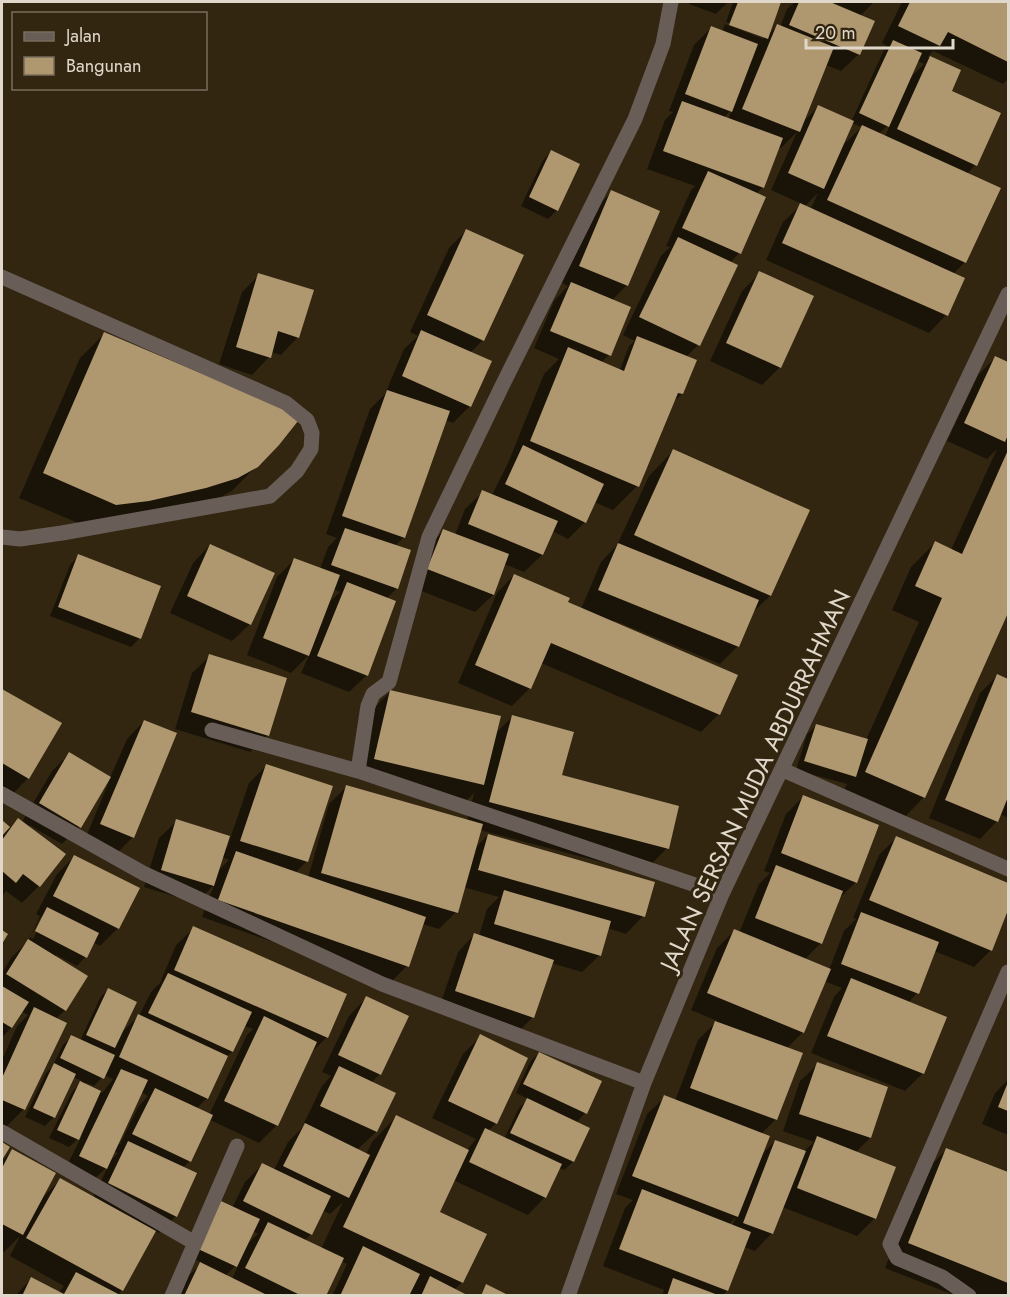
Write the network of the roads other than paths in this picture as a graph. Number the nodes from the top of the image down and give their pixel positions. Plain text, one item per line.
1 (671, 2) edge
2 (2, 277) edge
3 (1008, 294) edge
4 (2, 537) edge
5 (212, 730) dead end
6 (783, 770) junction
7 (358, 771) junction
8 (2, 794) edge
9 (1008, 869) edge
10 (722, 894) junction
11 (1008, 972) edge
12 (644, 1083) junction
13 (2, 1132) edge
14 (237, 1146) dead end
15 (195, 1243) junction
16 (172, 1296) edge
17 (568, 1296) edge
18 (969, 1296) edge

1 - 7 street
2 - 4 street
3 - 6 street, JALAN SERSAN MUDA ABDURRAHMAN
5 - 7 street
6 - 9 street
6 - 10 street, JALAN SERSAN MUDA ABDURRAHMAN
7 - 10 street
8 - 12 street
10 - 12 street, JALAN SERSAN MUDA ABDURRAHMAN
11 - 18 street
12 - 17 street, JALAN SERSAN MUDA ABDURRAHMAN
13 - 15 street
14 - 15 street
15 - 16 street

